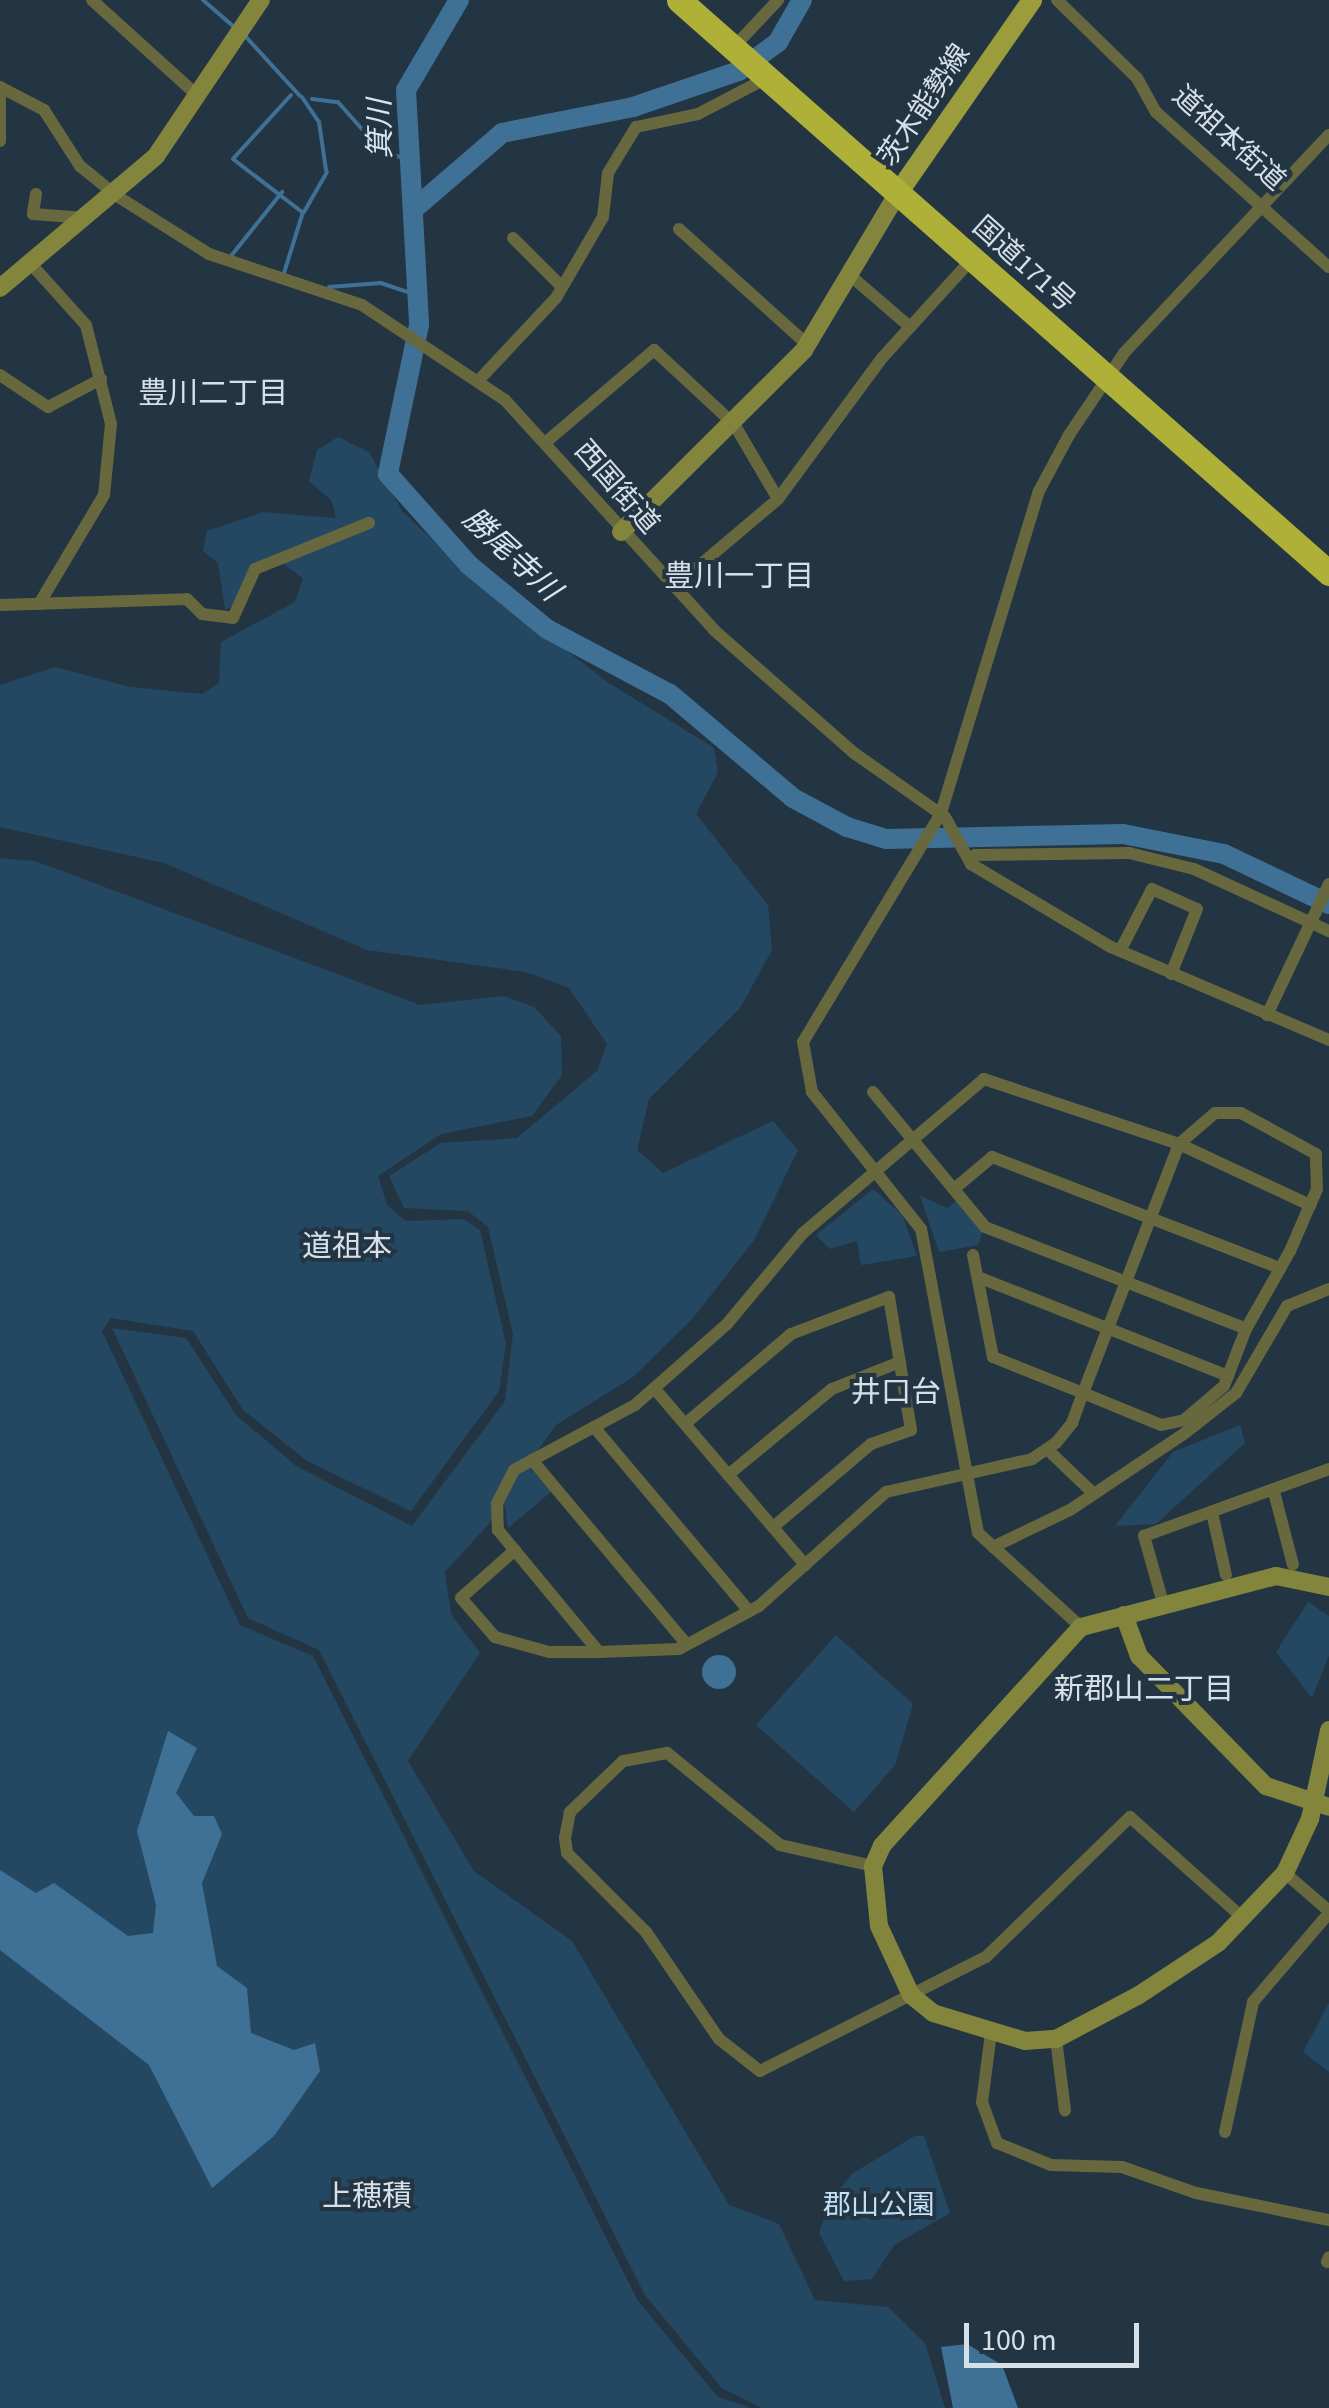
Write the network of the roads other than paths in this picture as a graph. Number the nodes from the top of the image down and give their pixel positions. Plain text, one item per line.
1 (92, 0) edge
2 (261, 0) edge
3 (680, 0) edge
4 (778, 0) edge
5 (1032, 0) edge
6 (1057, 0) edge
7 (733, 48) junction
8 (767, 78) junction
9 (0, 87) edge
10 (198, 96) junction
11 (1329, 135) edge
12 (0, 141) edge
13 (898, 193) junction
14 (36, 194) dead end
15 (118, 196) junction
16 (1262, 200) junction
17 (86, 218) junction
18 (679, 230) dead end
19 (513, 238) dead end
20 (973, 258) junction
21 (32, 264) junction
22 (1329, 268) edge
23 (852, 277) junction
24 (562, 287) junction
25 (0, 288) edge
26 (910, 328) junction
27 (808, 345) junction
28 (0, 375) edge
29 (1106, 378) junction
30 (101, 379) junction
31 (478, 381) junction
32 (734, 424) junction
33 (546, 442) junction
34 (778, 498) junction
35 (369, 523) dead end
36 (621, 532) junction
37 (1329, 572) edge
38 (674, 588) junction
39 (38, 604) junction
40 (0, 605) edge
41 (942, 819) junction
42 (966, 860) junction
43 (1329, 884) edge
44 (1307, 923) junction
45 (1329, 932) edge
46 (1120, 951) junction
47 (1171, 974) junction
48 (1267, 1015) junction
49 (1329, 1040) edge
50 (873, 1092) dead end
51 (912, 1140) junction
52 (1179, 1144) junction
53 (878, 1169) junction
54 (954, 1189) junction
55 (1310, 1205) junction
56 (1151, 1218) junction
57 (973, 1255) dead end
58 (1280, 1268) junction
59 (978, 1277) junction
60 (1126, 1282) junction
61 (1329, 1289) edge
62 (1108, 1330) junction
63 (1246, 1330) junction
64 (900, 1362) junction
65 (1228, 1376) junction
66 (654, 1388) junction
67 (1084, 1393) junction
68 (685, 1424) junction
69 (594, 1427) junction
70 (1047, 1449) junction
71 (532, 1460) junction
72 (1329, 1468) edge
73 (962, 1472) junction
74 (728, 1475) junction
75 (1274, 1492) junction
76 (1094, 1494) junction
77 (1213, 1517) junction
78 (772, 1528) junction
79 (993, 1546) junction
80 (515, 1550) junction
81 (804, 1565) junction
82 (1293, 1565) dead end
83 (1226, 1575) dead end
84 (1329, 1587) edge
85 (1163, 1603) junction
86 (749, 1611) junction
87 (1124, 1614) junction
88 (1081, 1626) junction
89 (687, 1645) junction
90 (598, 1652) junction
91 (1329, 1730) edge
92 (1321, 1805) edge
93 (873, 1866) junction
94 (1285, 1873) junction
95 (1329, 1912) edge
96 (1244, 1919) junction
97 (911, 1995) junction
98 (990, 2033) junction
99 (1056, 2038) junction
100 (1065, 2110) dead end
101 (1225, 2132) dead end
102 (1329, 2220) edge

1 - 10 street
2 - 10 street
3 - 7 highway, 国道171号
4 - 7 street
5 - 13 main road, 茨木能勢線
6 - 16 street, 道祖本街道
7 - 8 highway, 国道171号
8 - 13 highway, 国道171号
8 - 24 street
9 - 12 street
9 - 15 street, 西国街道
10 - 15 street
11 - 16 street
13 - 20 highway, 国道171号
13 - 23 street
14 - 17 street
15 - 17 street
15 - 31 street, 西国街道
16 - 22 street, 道祖本街道
16 - 29 street
17 - 21 street
18 - 27 street
19 - 24 street
20 - 26 street
20 - 29 highway, 国道171号
21 - 25 street
21 - 30 street
23 - 26 street
23 - 27 street
24 - 31 street
26 - 34 street
27 - 32 street
28 - 30 street
29 - 37 highway, 国道171号
29 - 41 street
30 - 39 street
31 - 33 street, 西国街道
32 - 33 street
32 - 34 street
32 - 36 street
33 - 36 street, 西国街道
34 - 38 street
35 - 39 street
36 - 38 street, 西国街道
38 - 41 street, 西国街道
39 - 40 street
41 - 42 street
41 - 53 street
42 - 44 street
42 - 46 street
43 - 44 street
44 - 45 street
44 - 48 street
46 - 47 street
46 - 47 street
47 - 48 street
48 - 49 street
50 - 51 street
51 - 52 street
51 - 53 street
51 - 54 street
52 - 55 street
52 - 55 street
52 - 56 street
53 - 66 street
53 - 73 street
54 - 56 street
54 - 60 street
55 - 58 street
56 - 58 street
56 - 60 street
57 - 59 street
58 - 63 street
59 - 62 street
59 - 67 street
60 - 62 street
60 - 63 street
61 - 76 street
62 - 65 street
62 - 67 street
63 - 65 street
64 - 68 street
64 - 74 street
64 - 78 street
65 - 67 street
66 - 68 street
66 - 69 street
67 - 70 street
68 - 74 street
69 - 71 street
69 - 86 street
70 - 73 street
70 - 76 street
71 - 80 street
71 - 89 street
72 - 75 street
73 - 79 street
73 - 81 street
74 - 78 street
75 - 77 street
75 - 82 street
76 - 79 street
77 - 83 street
77 - 85 street
78 - 81 street
79 - 88 street
80 - 90 street
80 - 90 street
81 - 86 street
84 - 85 street
85 - 87 street
86 - 89 street
87 - 88 street
87 - 92 street
88 - 93 street
89 - 90 street
91 - 92 street
92 - 94 street
93 - 97 street
93 - 97 street
94 - 95 street
94 - 96 street
95 - 101 street
96 - 97 street
96 - 99 street
97 - 98 street
98 - 99 street
98 - 102 street
99 - 100 street

